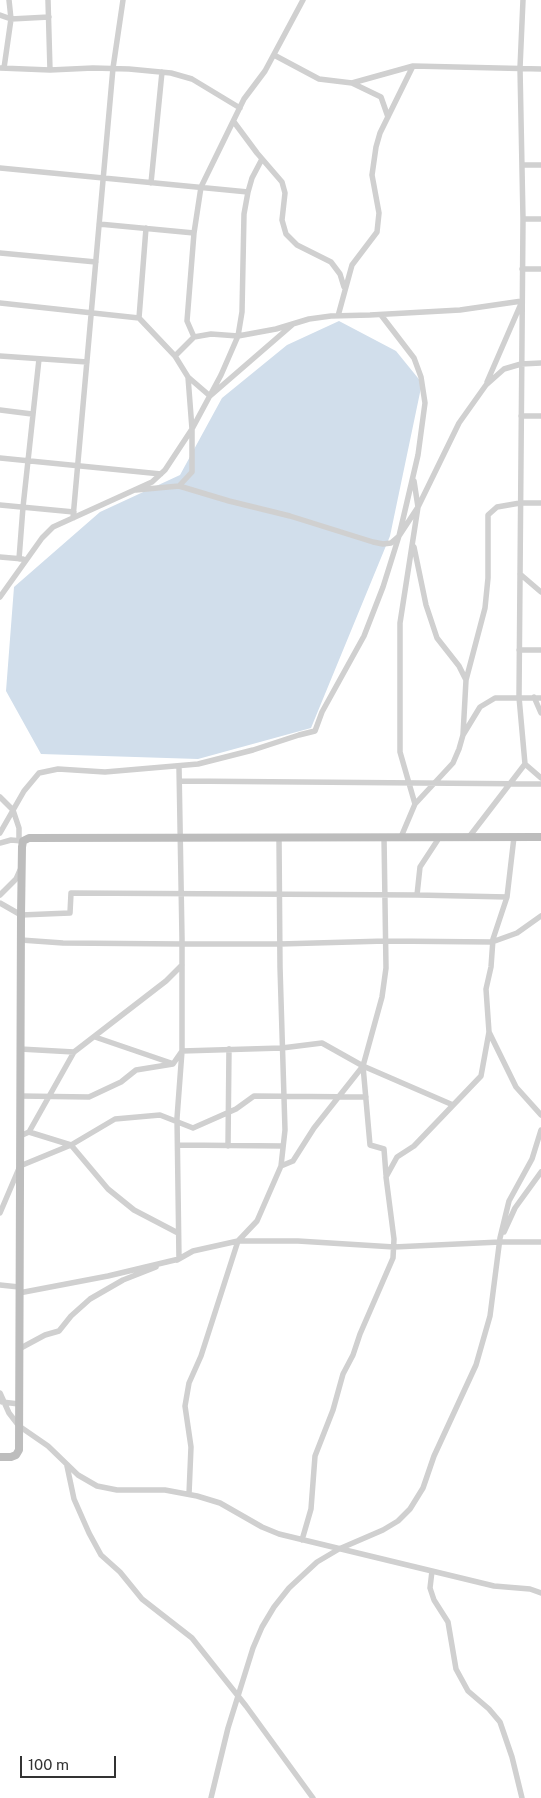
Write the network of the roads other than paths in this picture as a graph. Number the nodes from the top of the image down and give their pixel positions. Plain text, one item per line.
1 (9, 0) edge
2 (48, 0) edge
3 (123, 0) edge
4 (303, 0) edge
5 (522, 0) edge
6 (0, 16) edge
7 (49, 17) junction
8 (11, 19) junction
9 (274, 55) junction
10 (413, 66) junction
11 (2, 68) edge
12 (112, 68) junction
13 (520, 68) junction
14 (541, 69) edge
15 (50, 70) junction
16 (162, 72) junction
17 (352, 83) junction
18 (240, 108) junction
19 (388, 117) junction
20 (234, 122) junction
21 (262, 159) junction
22 (522, 165) junction
23 (541, 165) edge
24 (0, 168) edge
25 (103, 178) junction
26 (151, 182) junction
27 (201, 187) junction
28 (248, 192) junction
29 (523, 219) junction
30 (541, 219) edge
31 (100, 224) junction
32 (146, 228) junction
33 (194, 234) junction
34 (0, 253) edge
35 (96, 262) junction
36 (522, 269) junction
37 (541, 269) edge
38 (344, 289) junction
39 (522, 302) junction
40 (0, 303) edge
41 (92, 313) junction
42 (381, 315) junction
43 (338, 316) junction
44 (139, 318) junction
45 (293, 324) junction
46 (238, 336) junction
47 (194, 337) junction
48 (0, 356) edge
49 (175, 356) junction
50 (39, 359) junction
51 (87, 362) junction
52 (541, 363) edge
53 (521, 364) junction
54 (188, 377) junction
55 (486, 385) junction
56 (210, 396) junction
57 (0, 410) edge
58 (32, 414) junction
59 (521, 416) junction
60 (541, 416) edge
61 (192, 428) junction
62 (0, 458) edge
63 (27, 460) junction
64 (78, 465) junction
65 (161, 474) junction
66 (413, 479) junction
67 (179, 486) junction
68 (129, 491) junction
69 (520, 503) junction
70 (541, 503) edge
71 (0, 504) edge
72 (22, 507) junction
73 (418, 507) junction
74 (73, 515) junction
75 (399, 536) junction
76 (413, 542) junction
77 (0, 557) edge
78 (19, 559) junction
79 (26, 560) junction
80 (520, 574) junction
81 (541, 592) edge
82 (1, 598) edge
83 (519, 650) junction
84 (541, 650) edge
85 (466, 680) junction
86 (518, 697) junction
87 (534, 698) junction
88 (541, 698) edge
89 (541, 713) edge
90 (463, 735) junction
91 (525, 764) junction
92 (179, 767) junction
93 (541, 778) edge
94 (180, 781) junction
95 (409, 783) junction
96 (435, 783) junction
97 (510, 784) junction
98 (541, 784) edge
99 (0, 796) edge
100 (415, 804) junction
101 (13, 810) junction
102 (0, 833) edge
103 (279, 837) junction
104 (384, 837) junction
105 (401, 837) junction
106 (469, 837) junction
107 (514, 837) junction
108 (541, 837) edge
109 (180, 838) junction
110 (439, 838) junction
111 (21, 841) junction
112 (0, 843) edge
113 (21, 868) junction
114 (182, 894) junction
115 (417, 894) junction
116 (0, 895) edge
117 (279, 895) junction
118 (385, 895) junction
119 (507, 897) junction
120 (0, 903) edge
121 (21, 914) junction
122 (541, 916) edge
123 (20, 940) junction
124 (386, 941) junction
125 (492, 942) junction
126 (182, 944) junction
127 (280, 944) junction
128 (182, 965) junction
129 (489, 1032) junction
130 (95, 1037) junction
131 (282, 1048) junction
132 (20, 1050) junction
133 (229, 1050) junction
134 (182, 1051) junction
135 (74, 1052) junction
136 (173, 1064) junction
137 (363, 1066) junction
138 (20, 1096) junction
139 (284, 1096) junction
140 (338, 1096) junction
141 (366, 1096) junction
142 (50, 1097) junction
143 (454, 1104) junction
144 (228, 1113) junction
145 (541, 1115) edge
146 (178, 1122) junction
147 (541, 1130) edge
148 (30, 1132) junction
149 (20, 1136) junction
150 (71, 1144) junction
151 (178, 1145) junction
152 (228, 1146) junction
153 (283, 1146) junction
154 (20, 1166) junction
155 (281, 1166) junction
156 (541, 1172) edge
157 (386, 1177) junction
158 (0, 1213) edge
159 (178, 1233) junction
160 (238, 1241) junction
161 (500, 1242) junction
162 (541, 1242) edge
163 (394, 1247) junction
164 (178, 1259) junction
165 (0, 1285) edge
166 (19, 1290) junction
167 (19, 1349) junction
168 (0, 1393) edge
169 (2, 1402) edge
170 (19, 1404) junction
171 (19, 1426) junction
172 (0, 1457) edge
173 (67, 1464) junction
174 (189, 1494) junction
175 (302, 1540) junction
176 (339, 1549) junction
177 (432, 1571) junction
178 (541, 1593) edge
179 (238, 1697) junction
180 (211, 1798) edge
181 (313, 1798) edge
182 (522, 1798) edge

1 - 8 street
2 - 7 street
3 - 12 street
4 - 9 street
5 - 13 street
6 - 8 street
7 - 8 street
7 - 15 street
8 - 11 street
9 - 17 street
9 - 18 street
10 - 13 street
10 - 17 street
10 - 19 street
11 - 15 street
12 - 15 street
12 - 16 street
12 - 25 street
13 - 14 street
13 - 22 street
16 - 18 street
16 - 26 street
17 - 19 street
18 - 20 street
19 - 38 street
20 - 21 street
20 - 27 street
21 - 28 street
21 - 38 street
22 - 23 street
22 - 29 street
24 - 25 street
25 - 26 street
25 - 31 street
26 - 27 street
27 - 28 street
27 - 33 street
28 - 46 street
29 - 30 street
29 - 36 street
31 - 32 street
31 - 35 street
32 - 33 street
32 - 44 street
33 - 47 street
34 - 35 street
35 - 41 street
36 - 37 street
36 - 39 street
38 - 43 street
39 - 42 street
39 - 53 street
39 - 55 street
40 - 41 street
41 - 44 street
41 - 51 street
42 - 43 street
42 - 66 street
43 - 45 street
44 - 49 street
45 - 46 street
45 - 56 street
46 - 47 street
46 - 56 street
47 - 49 street
48 - 50 street
49 - 54 street
50 - 51 street
50 - 58 street
51 - 64 street
52 - 53 street
53 - 55 street
53 - 59 street
54 - 56 street
54 - 61 street
55 - 73 street
56 - 61 street
57 - 58 street
58 - 63 street
59 - 60 street
59 - 69 street
61 - 65 street
61 - 67 street
62 - 63 street
63 - 64 street
63 - 72 street
64 - 65 street
64 - 74 street
65 - 68 street
66 - 73 street
66 - 75 street
67 - 68 street
67 - 75 street
68 - 74 street
69 - 70 street
69 - 80 street
69 - 85 street
71 - 72 street
72 - 74 street
72 - 78 street
73 - 75 street
73 - 76 street
74 - 79 street
75 - 92 street
76 - 85 street
76 - 95 street
77 - 78 street
78 - 79 street
79 - 82 street
80 - 81 street
80 - 83 street
83 - 84 street
83 - 86 street
85 - 90 street
86 - 87 street
86 - 90 street
86 - 91 street
87 - 88 street
87 - 89 street
90 - 96 street
91 - 93 street
91 - 97 street
92 - 94 street
92 - 101 street
94 - 95 street
94 - 109 street
95 - 96 street
95 - 100 street
96 - 97 street
96 - 100 street
97 - 98 street
97 - 106 street
99 - 101 street
100 - 105 street
101 - 102 street
101 - 111 street
103 - 104 street
103 - 109 street
103 - 117 street
104 - 105 street
104 - 118 street
105 - 110 street
106 - 107 street
106 - 110 street
107 - 108 street
107 - 119 street
109 - 111 street
109 - 114 street
110 - 115 street
111 - 112 street
111 - 113 street
113 - 116 street
113 - 121 street
114 - 117 street
114 - 121 street
114 - 126 street
115 - 118 street
115 - 119 street
117 - 118 street
117 - 127 street
118 - 124 street
119 - 125 street
120 - 121 street
121 - 123 street
122 - 125 street
123 - 126 street
123 - 132 street
124 - 125 street
124 - 127 street
124 - 137 street
125 - 129 street
126 - 127 street
126 - 128 street
127 - 131 street
128 - 130 street
128 - 134 street
129 - 143 street
129 - 145 street
130 - 135 street
130 - 136 street
131 - 133 street
131 - 137 street
131 - 139 street
132 - 135 street
132 - 138 street
133 - 134 street
133 - 144 street
134 - 136 street
134 - 146 street
135 - 142 street
136 - 142 street
137 - 140 street
137 - 141 street
137 - 143 street
138 - 142 street
138 - 149 street
139 - 140 street
139 - 144 street
139 - 153 street
140 - 141 street
140 - 155 street
141 - 157 street
142 - 148 street
143 - 157 street
144 - 146 street
144 - 152 street
146 - 150 street
146 - 151 street
147 - 161 street
148 - 149 street
148 - 150 street
149 - 154 street
150 - 154 street
150 - 159 street
151 - 152 street
151 - 159 street
152 - 153 street
153 - 155 street
154 - 158 street
154 - 166 street
155 - 160 street
156 - 161 street
157 - 163 street
159 - 164 street
160 - 163 street
160 - 164 street
160 - 174 street
161 - 162 street
161 - 163 street
161 - 176 street
163 - 175 street
164 - 166 street
164 - 167 street
165 - 166 street
166 - 167 street
167 - 170 street
168 - 169 street
169 - 170 street
169 - 171 street
170 - 171 street
171 - 172 street
171 - 173 street
173 - 174 street
173 - 179 street
174 - 175 street
175 - 176 street
176 - 177 street
176 - 179 street
177 - 178 street
177 - 182 street
179 - 180 street
179 - 181 street

